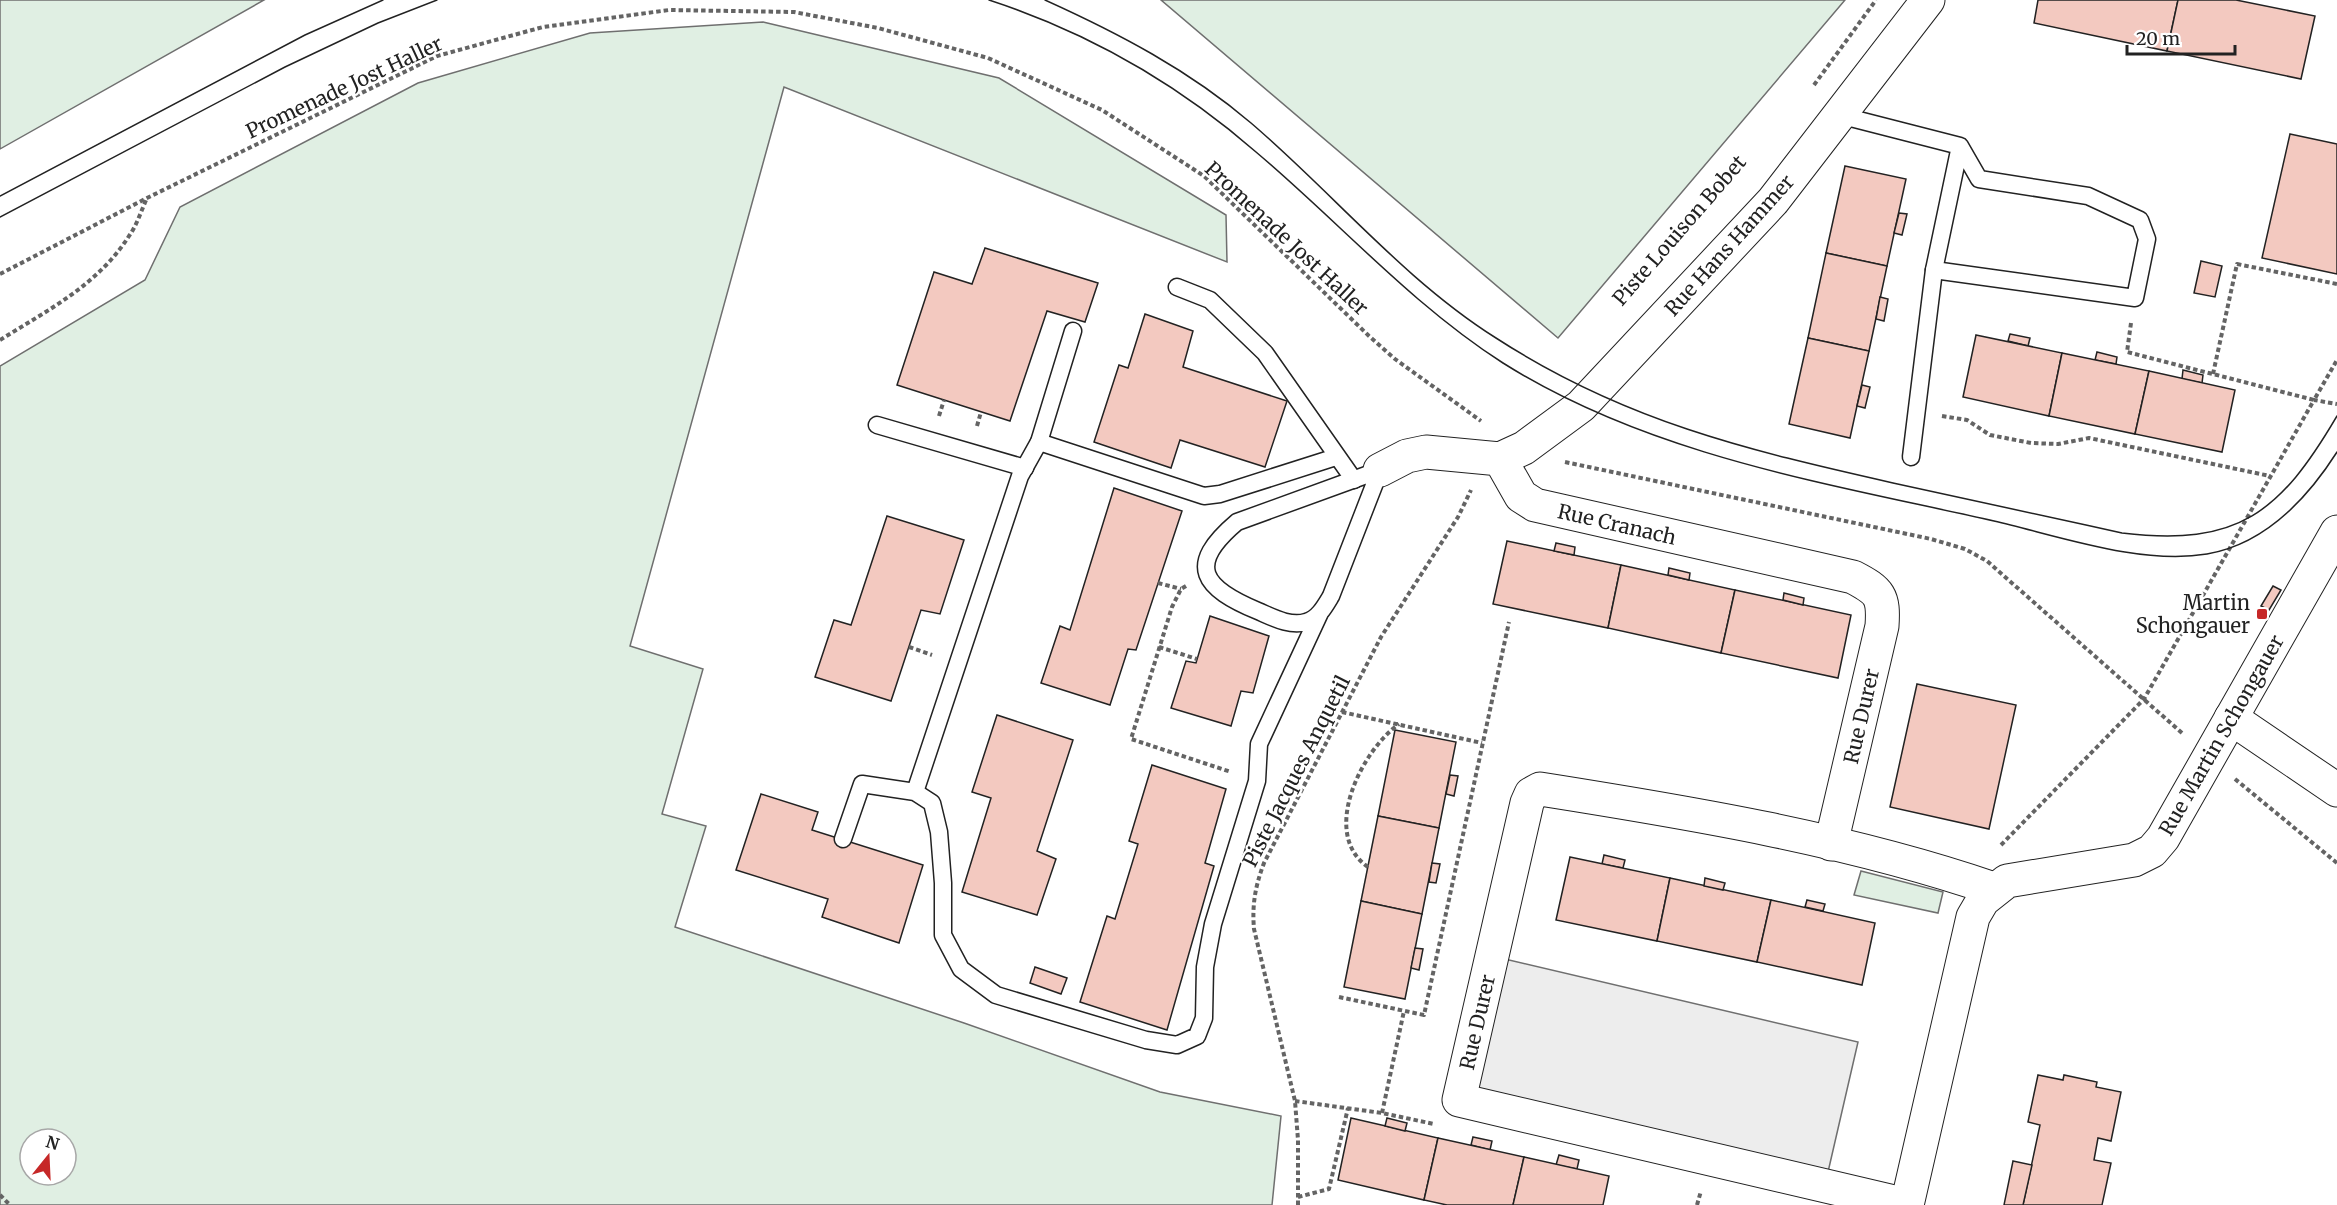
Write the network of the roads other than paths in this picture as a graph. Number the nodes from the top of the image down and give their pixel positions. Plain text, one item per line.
1 (1928, 0) edge
2 (1839, 115) junction
3 (1960, 146) junction
4 (1934, 270) junction
5 (1178, 287) dead end
6 (1073, 331) dead end
7 (877, 425) dead end
8 (1039, 442) junction
9 (1506, 446) junction
10 (1336, 457) junction
11 (1911, 457) dead end
12 (1025, 468) junction
13 (1367, 475) junction
14 (2337, 532) edge
15 (1876, 589) joint
16 (1318, 615) junction
17 (2231, 718) junction
18 (2337, 790) edge
19 (915, 792) junction
20 (843, 839) dead end
21 (1831, 844) junction
22 (1994, 890) junction
23 (1907, 1205) edge

1 - 2 street, Rue Hans Hammer
2 - 3 lane
2 - 9 street, Rue Hans Hammer
3 - 4 lane
3 - 4 lane
4 - 11 lane
5 - 10 lane
6 - 8 lane
7 - 12 lane
8 - 10 lane
8 - 12 lane
9 - 13 street
9 - 15 street, Rue Cranach
10 - 13 lane
12 - 19 lane
13 - 16 lane
13 - 16 lane
14 - 17 street, Rue Martin Schongauer
15 - 21 street, Rue Durer
16 - 19 lane
17 - 18 street
17 - 22 street, Rue Martin Schongauer
19 - 20 lane
21 - 22 street, Rue Durer
21 - 23 street, Rue Durer
22 - 23 street, Rue Martin Schongauer

